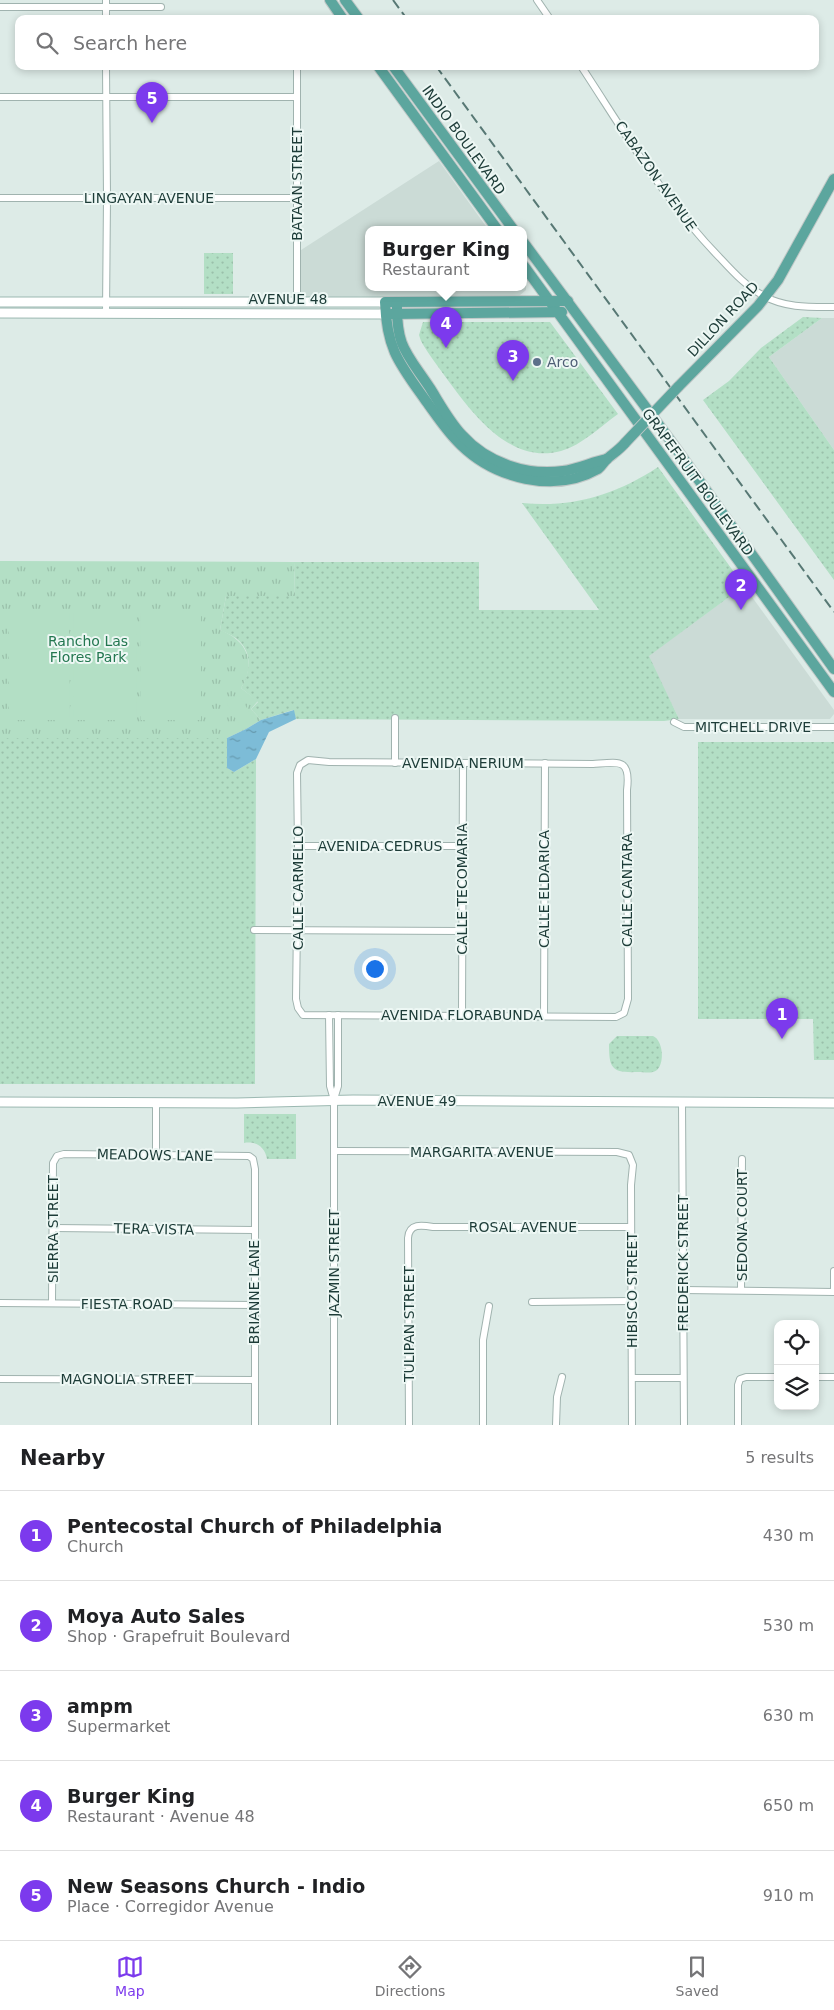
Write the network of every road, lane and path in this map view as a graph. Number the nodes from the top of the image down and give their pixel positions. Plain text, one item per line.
1 (330, 0) edge
2 (345, 0) edge
3 (537, 0) edge
4 (106, 4) edge
5 (0, 7) edge
6 (161, 7) dead end
7 (340, 15) edge
8 (356, 15) edge
9 (547, 15) edge
10 (106, 70) edge
11 (297, 70) edge
12 (381, 70) edge
13 (396, 70) edge
14 (584, 70) edge
15 (0, 97) edge
16 (106, 97) junction
17 (297, 97) junction
18 (834, 179) edge
19 (0, 198) edge
20 (108, 198) junction
21 (297, 198) junction
22 (495, 226) edge
23 (511, 226) edge
24 (527, 247) edge
25 (527, 270) edge
26 (765, 297) junction
27 (550, 301) junction
28 (568, 301) junction
29 (0, 302) edge
30 (106, 302) junction
31 (297, 302) junction
32 (385, 302) junction
33 (397, 302) junction
34 (834, 307) edge
35 (575, 311) junction
36 (558, 312) junction
37 (0, 313) edge
38 (106, 313) junction
39 (210, 313) junction
40 (386, 314) junction
41 (397, 314) junction
42 (607, 459) junction
43 (834, 669) edge
44 (834, 692) edge
45 (395, 718) dead end
46 (674, 722) dead end
47 (834, 727) edge
48 (395, 763) junction
49 (463, 763) junction
50 (545, 763) junction
51 (300, 765) joint
52 (625, 767) joint
53 (298, 846) junction
54 (462, 846) junction
55 (254, 930) dead end
56 (298, 930) junction
57 (462, 931) junction
58 (300, 1012) joint
59 (624, 1012) joint
60 (329, 1015) junction
61 (338, 1015) junction
62 (462, 1016) junction
63 (544, 1016) junction
64 (334, 1100) junction
65 (0, 1102) edge
66 (682, 1102) junction
67 (156, 1103) junction
68 (834, 1103) edge
69 (334, 1151) junction
70 (156, 1155) junction
71 (629, 1155) joint
72 (57, 1156) joint
73 (253, 1159) joint
74 (742, 1159) dead end
75 (416, 1226) joint
76 (631, 1227) junction
77 (53, 1228) junction
78 (254, 1230) junction
79 (834, 1271) edge
80 (683, 1290) junction
81 (741, 1290) junction
82 (834, 1292) edge
83 (632, 1301) junction
84 (532, 1302) dead end
85 (0, 1303) edge
86 (52, 1303) junction
87 (254, 1305) junction
88 (489, 1306) dead end
89 (562, 1377) dead end
90 (774, 1377) edge
91 (819, 1377) edge
92 (834, 1377) edge
93 (632, 1378) junction
94 (684, 1378) junction
95 (0, 1379) edge
96 (255, 1380) junction
97 (255, 1425) edge
98 (334, 1425) edge
99 (409, 1425) edge
100 (483, 1425) edge
101 (556, 1425) edge
102 (632, 1425) edge
103 (684, 1425) edge
104 (738, 1425) edge

1 - 7 main road
2 - 8 main road
3 - 9 street
4 - 5 street
4 - 6 street
10 - 16 street
11 - 17 street, BATAAN STREET
12 - 22 main road, INDIO BOULEVARD
13 - 23 main road, INDIO BOULEVARD
14 - 26 street, CABAZON AVENUE
15 - 16 street
16 - 17 street
16 - 20 street
17 - 21 street, BATAAN STREET
18 - 26 main road, DILLON ROAD
19 - 20 street, LINGAYAN AVENUE
20 - 21 street, LINGAYAN AVENUE
20 - 30 street
21 - 31 street, BATAAN STREET
24 - 28 main road
25 - 27 main road
26 - 34 street
26 - 42 main road, DILLON ROAD, bridge
27 - 28 main road, AVENUE 48
27 - 33 main road, AVENUE 48
27 - 36 main road
28 - 35 main road
29 - 30 main road, AVENUE 48
30 - 31 main road, AVENUE 48
30 - 38 street
31 - 32 main road, AVENUE 48
31 - 39 main road
32 - 33 main road, AVENUE 48
32 - 40 main road, DILLON ROAD
33 - 41 main road, DILLON ROAD
35 - 36 main road, AVENUE 48
35 - 43 main road, GRAPEFRUIT BOULEVARD
36 - 41 main road, AVENUE 48
36 - 44 main road, GRAPEFRUIT BOULEVARD
37 - 38 main road, AVENUE 48
38 - 39 main road, AVENUE 48
39 - 40 main road, AVENUE 48
40 - 41 main road, AVENUE 48
40 - 42 main road, DILLON ROAD
41 - 42 main road, DILLON ROAD
45 - 48 street
46 - 47 street, MITCHELL DRIVE
48 - 49 street, AVENIDA NERIUM
48 - 51 street, AVENIDA NERIUM
49 - 50 street, AVENIDA NERIUM
49 - 54 street, CALLE TECOMARIA
50 - 52 street, AVENIDA NERIUM
50 - 63 street, CALLE ELDARICA
51 - 53 street, CALLE CARMELLO
52 - 59 street, CALLE CANTARA
53 - 54 street, AVENIDA CEDRUS
53 - 56 street, CALLE CARMELLO
54 - 57 street, CALLE TECOMARIA
55 - 56 street
56 - 57 street
56 - 58 street, CALLE CARMELLO
57 - 62 street, CALLE TECOMARIA
58 - 60 street, AVENIDA FLORABUNDA
59 - 63 street, AVENIDA FLORABUNDA
60 - 61 street, AVENIDA FLORABUNDA
60 - 64 street
61 - 62 street, AVENIDA FLORABUNDA
61 - 64 street
62 - 63 street, AVENIDA FLORABUNDA
64 - 66 main road, AVENUE 49
64 - 67 main road, AVENUE 49
64 - 69 street, JAZMIN STREET
65 - 67 main road, AVENUE 49
66 - 68 main road, AVENUE 49
66 - 80 street, FREDERICK STREET
67 - 70 street
69 - 71 street, MARGARITA AVENUE
69 - 98 street, JAZMIN STREET
70 - 72 street, MEADOWS LANE
70 - 73 street, MEADOWS LANE
71 - 76 street, HIBISCO STREET
72 - 77 street, SIERRA STREET
73 - 78 street, BRIANNE LANE
74 - 81 street, SEDONA COURT
75 - 76 street, ROSAL AVENUE
75 - 99 street, TULIPAN STREET
76 - 83 street, HIBISCO STREET
77 - 78 street, TERA VISTA
77 - 86 street, SIERRA STREET
78 - 87 street, BRIANNE LANE
79 - 82 street
80 - 81 street
80 - 94 street, FREDERICK STREET
81 - 82 street
83 - 84 street
83 - 93 street, HIBISCO STREET
85 - 86 street, FIESTA ROAD
86 - 87 street, FIESTA ROAD
87 - 96 street, BRIANNE LANE
88 - 100 street
89 - 101 street
90 - 104 street
91 - 92 street
93 - 94 street
93 - 102 street, HIBISCO STREET
94 - 103 street, FREDERICK STREET
95 - 96 street, MAGNOLIA STREET
96 - 97 street, BRIANNE LANE

